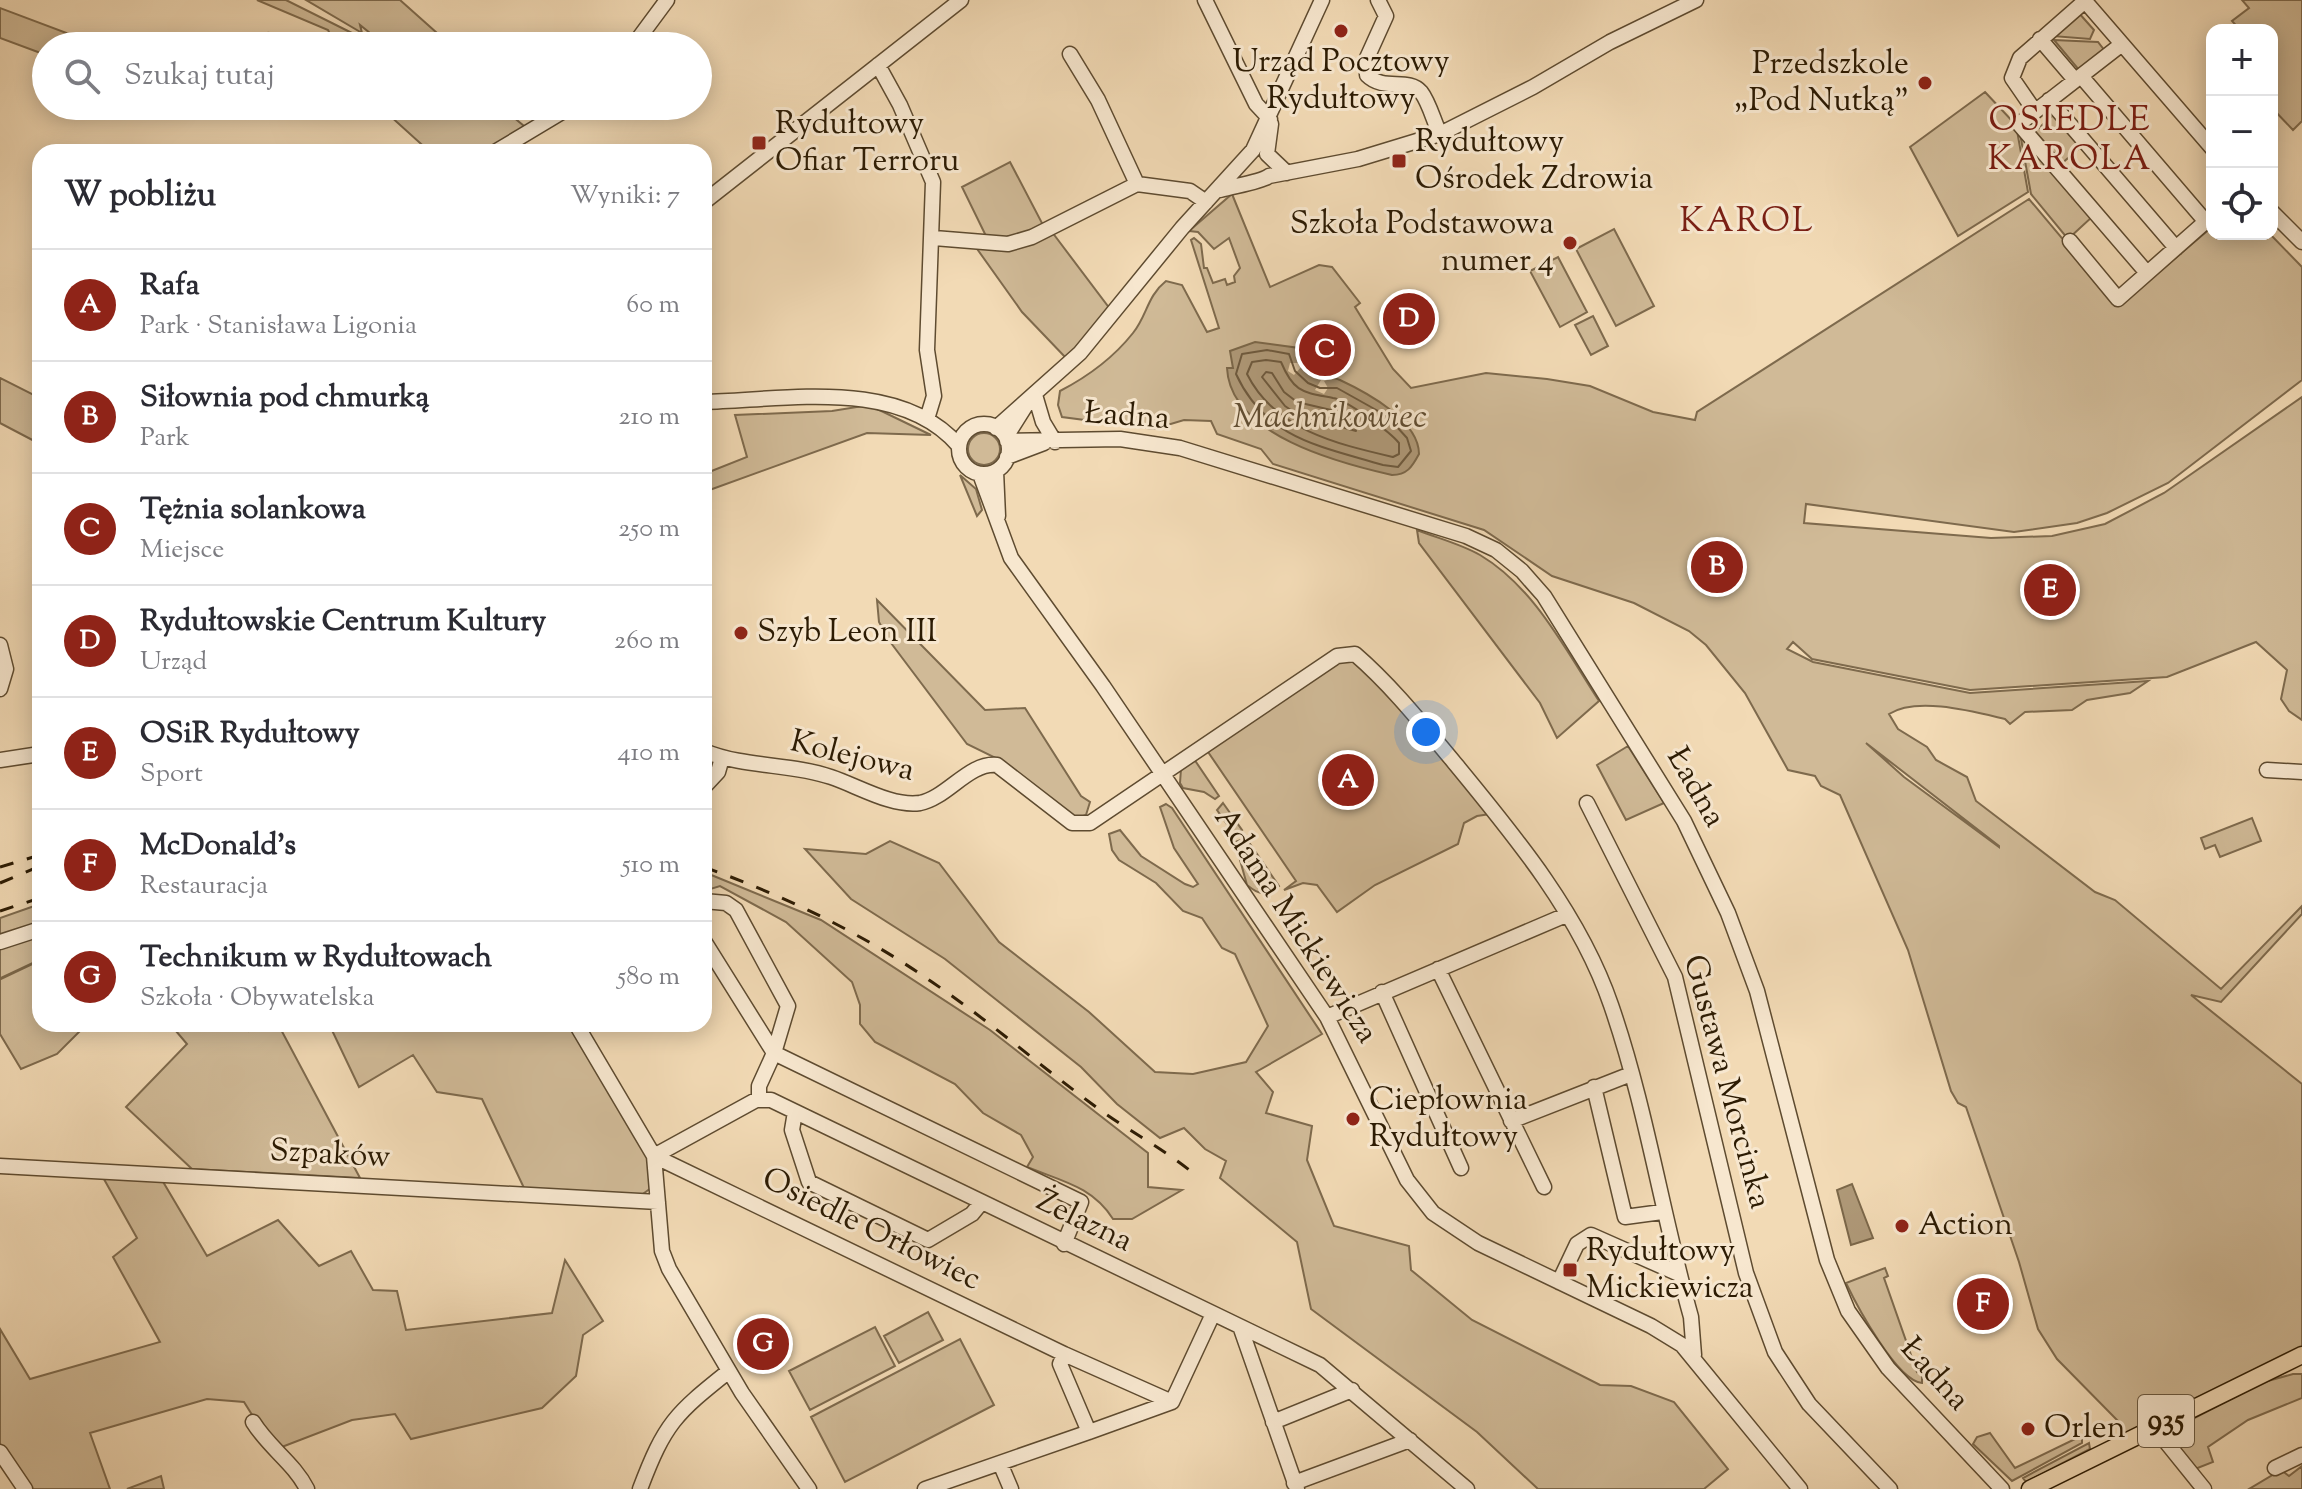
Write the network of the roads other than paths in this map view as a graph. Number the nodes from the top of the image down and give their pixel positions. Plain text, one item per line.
1 (667, 0) edge
2 (961, 0) edge
3 (1205, 0) edge
4 (1322, 0) edge
5 (1378, 0) edge
6 (1696, 0) edge
7 (2084, 1) edge
8 (643, 32) edge
9 (2040, 39) junction
10 (2122, 44) junction
11 (1070, 54) dead end
12 (878, 65) junction
13 (2078, 78) junction
14 (2049, 100) junction
15 (2034, 110) junction
16 (1270, 119) junction
17 (549, 120) edge
18 (1440, 134) junction
19 (2206, 141) edge
20 (508, 144) edge
21 (1266, 161) junction
22 (1241, 165) junction
23 (1250, 180) junction
24 (1137, 184) junction
25 (1220, 190) junction
26 (712, 196) edge
27 (1206, 202) junction
28 (2206, 216) edge
29 (2278, 218) edge
30 (2206, 222) edge
31 (934, 238) junction
32 (2070, 241) dead end
33 (2302, 242) edge
34 (2176, 248) junction
35 (2147, 273) junction
36 (1032, 399) junction
37 (712, 402) edge
38 (927, 419) junction
39 (968, 429) junction
40 (1003, 435) junction
41 (1050, 442) junction
42 (959, 446) junction
43 (1007, 457) junction
44 (996, 471) junction
45 (980, 474) junction
46 (998, 525) junction
47 (0, 645) edge
48 (0, 689) edge
49 (712, 754) edge
50 (32, 755) edge
51 (722, 758) junction
52 (0, 760) edge
53 (2267, 770) dead end
54 (2302, 772) edge
55 (1164, 775) junction
56 (712, 778) edge
57 (1587, 803) dead end
58 (712, 902) edge
59 (1566, 915) junction
60 (32, 932) edge
61 (0, 942) edge
62 (712, 954) edge
63 (1438, 969) junction
64 (1382, 992) junction
65 (1327, 1017) junction
66 (581, 1032) edge
67 (774, 1053) junction
68 (1631, 1074) junction
69 (1594, 1087) junction
70 (759, 1099) junction
71 (795, 1112) junction
72 (1511, 1121) junction
73 (654, 1156) junction
74 (0, 1166) edge
75 (1461, 1168) dead end
76 (1544, 1187) dead end
77 (658, 1202) junction
78 (981, 1203) junction
79 (1662, 1212) junction
80 (1064, 1244) junction
81 (1679, 1274) junction
82 (1559, 1282) junction
83 (1212, 1316) junction
84 (1691, 1317) junction
85 (1241, 1329) junction
86 (1667, 1335) junction
87 (1064, 1354) junction
88 (1694, 1355) junction
89 (2302, 1355) edge
90 (729, 1371) junction
91 (1352, 1390) junction
92 (1172, 1402) junction
93 (253, 1422) dead end
94 (1273, 1422) junction
95 (2154, 1427) junction
96 (1089, 1432) junction
97 (1410, 1440) junction
98 (0, 1452) edge
99 (2302, 1455) edge
100 (1000, 1463) junction
101 (2275, 1468) dead end
102 (1296, 1486) edge
103 (25, 1489) edge
104 (307, 1489) edge
105 (640, 1489) edge
106 (809, 1489) edge
107 (925, 1489) edge
108 (1011, 1489) edge
109 (1467, 1489) edge
110 (1800, 1489) edge
111 (1890, 1489) edge
112 (2002, 1489) edge
113 (2030, 1489) edge
114 (2204, 1489) edge

1 - 8 street
2 - 12 street
3 - 16 street
4 - 16 street
5 - 18 street
6 - 18 street
7 - 9 street
7 - 10 street
9 - 13 street
9 - 15 street
10 - 13 street
10 - 19 street
11 - 24 street
12 - 26 street
12 - 31 street
13 - 14 street
13 - 28 street
14 - 15 street
14 - 34 street
15 - 35 street
16 - 21 street
17 - 20 street
18 - 21 street
21 - 22 street
21 - 23 street
22 - 23 street
22 - 25 street
23 - 25 street
24 - 27 street
24 - 31 street
25 - 27 street
27 - 36 street
29 - 33 street
30 - 34 street
31 - 38 street
32 - 35 street
34 - 35 street
36 - 40 street
36 - 41 street
37 - 38 street
38 - 39 street
38 - 42 street
39 - 40 street
39 - 42 street
40 - 41 street, Ładna
40 - 43 street
41 - 43 street, Ładna
41 - 112 street, Ładna
42 - 45 street
43 - 44 street
44 - 45 street
44 - 46 street, Adama Mickiewicza
45 - 46 street, Adama Mickiewicza
46 - 55 street, Adama Mickiewicza
47 - 48 street
49 - 51 street, Kolejowa
50 - 52 street
51 - 55 street, Kolejowa
51 - 56 street
53 - 54 street
55 - 59 street
55 - 65 street, Adama Mickiewicza
57 - 111 street, Gustawa Morcinka
58 - 67 street
59 - 63 street
59 - 68 street
60 - 61 street
62 - 67 street
63 - 64 street
63 - 72 street
64 - 65 street
64 - 75 street
65 - 82 street, Adama Mickiewicza
66 - 73 street
67 - 70 street
67 - 80 street
68 - 69 street
68 - 79 street
69 - 72 street
69 - 79 street
70 - 71 street, Żelazna
70 - 73 street
71 - 78 street, Żelazna
71 - 78 street, Osiedle Orłowiec
72 - 76 street
73 - 77 street
73 - 87 street, Osiedle Orłowiec
74 - 77 street, Szpaków
77 - 90 street
78 - 80 street, Żelazna
79 - 81 street
80 - 83 street, Żelazna
81 - 82 street
81 - 84 street
82 - 86 street, Adama Mickiewicza
83 - 85 street, Żelazna
83 - 92 street
84 - 86 street
84 - 88 street
85 - 91 street, Żelazna
85 - 94 street
86 - 88 street, Adama Mickiewicza
87 - 92 street, Osiedle Orłowiec
87 - 96 street
88 - 110 street, Adama Mickiewicza
89 - 95 main road, 935
90 - 105 street
90 - 106 street
91 - 94 street
91 - 97 street, Żelazna
92 - 96 street
93 - 104 street
94 - 102 street
95 - 113 main road, 935
95 - 114 street
96 - 100 street
97 - 102 street
97 - 109 street, Żelazna
98 - 103 street
99 - 101 street
100 - 107 street
100 - 108 street

